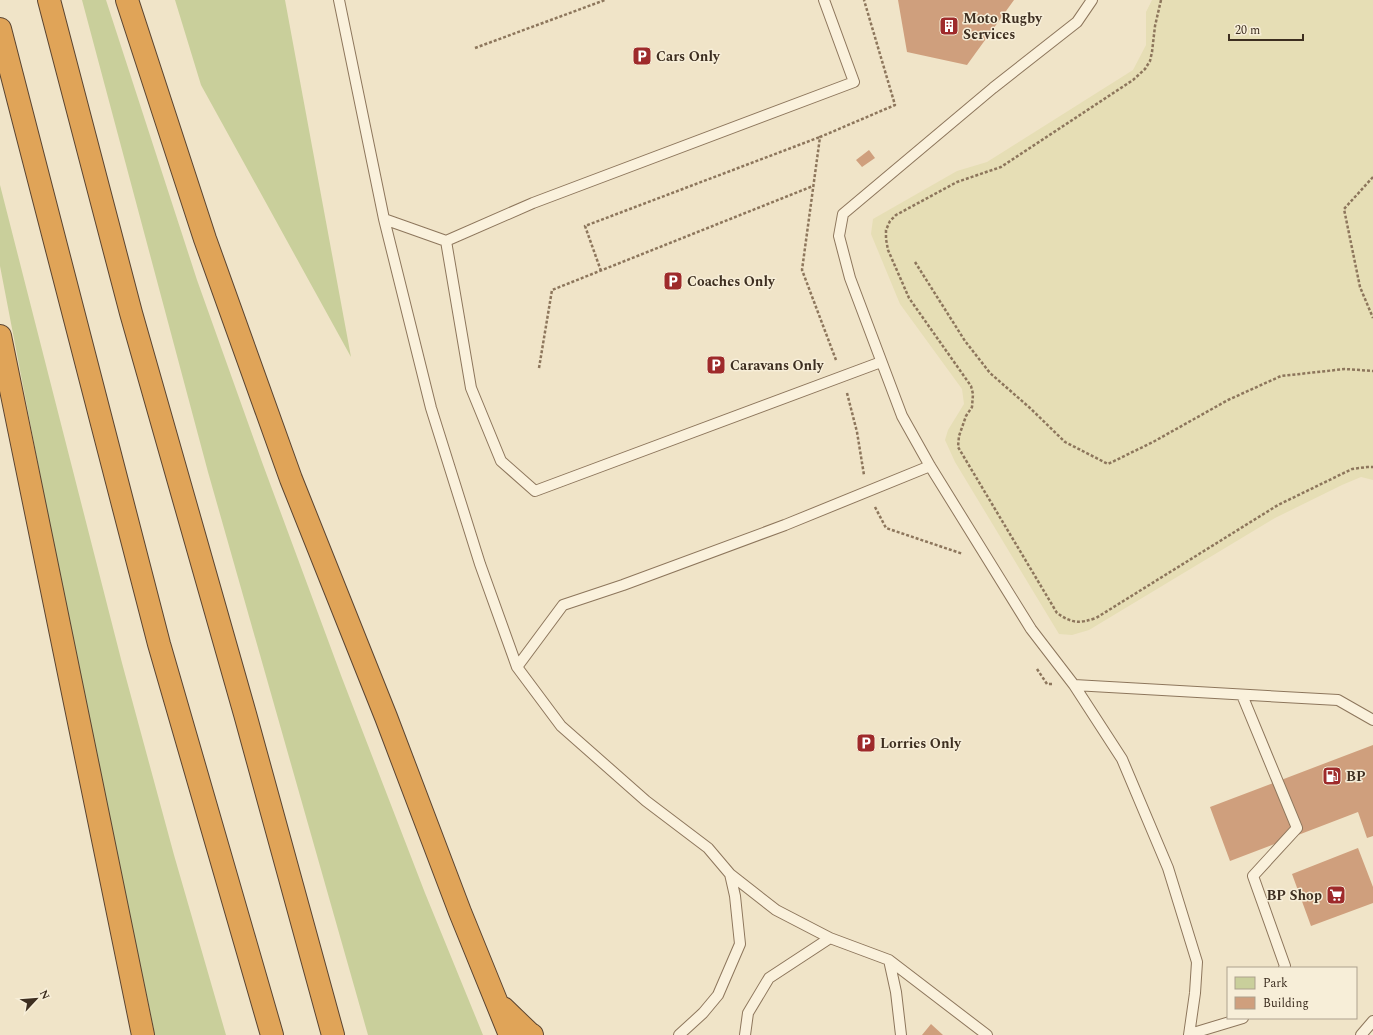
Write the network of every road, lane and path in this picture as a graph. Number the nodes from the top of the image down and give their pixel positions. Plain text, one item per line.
1 (49, 0) edge
2 (127, 0) edge
3 (339, 0) edge
4 (605, 0) edge
5 (824, 0) edge
6 (1092, 0) edge
7 (1161, 0) edge
8 (0, 29) edge
9 (475, 48) dead end
10 (820, 137) dead end
11 (1373, 177) edge
12 (813, 186) dead end
13 (384, 219) junction
14 (446, 241) junction
15 (915, 262) dead end
16 (601, 271) junction
17 (1373, 318) edge
18 (0, 336) edge
19 (881, 362) junction
20 (538, 368) dead end
21 (1373, 371) edge
22 (930, 466) junction
23 (1373, 468) edge
24 (517, 667) junction
25 (1074, 686) junction
26 (1242, 695) junction
27 (1373, 720) edge
28 (730, 874) junction
29 (830, 938) junction
30 (889, 960) junction
31 (1284, 967) edge
32 (497, 1001) junction
33 (1240, 1019) edge
34 (1373, 1021) edge
35 (1189, 1034) edge
36 (143, 1035) edge
37 (272, 1035) edge
38 (333, 1035) edge
39 (510, 1035) edge
40 (532, 1035) edge
41 (679, 1035) edge
42 (745, 1035) edge
43 (901, 1035) edge
44 (987, 1035) edge
45 (1361, 1035) edge

1 - 38 highway
2 - 32 highway
3 - 13 lane
4 - 9 path
5 - 14 lane
6 - 19 lane
7 - 23 path
8 - 37 highway
10 - 16 path
11 - 17 path
12 - 16 path
13 - 14 lane
13 - 24 lane
14 - 19 lane
15 - 21 path
16 - 20 path
18 - 36 highway
19 - 22 lane
22 - 24 lane
22 - 25 lane
24 - 28 lane
25 - 26 lane
25 - 35 lane
26 - 27 lane
26 - 31 lane
28 - 29 lane
28 - 41 lane
29 - 30 lane
29 - 42 lane
30 - 43 lane
30 - 44 lane
32 - 39 highway
32 - 40 highway
33 - 35 lane
34 - 45 lane

